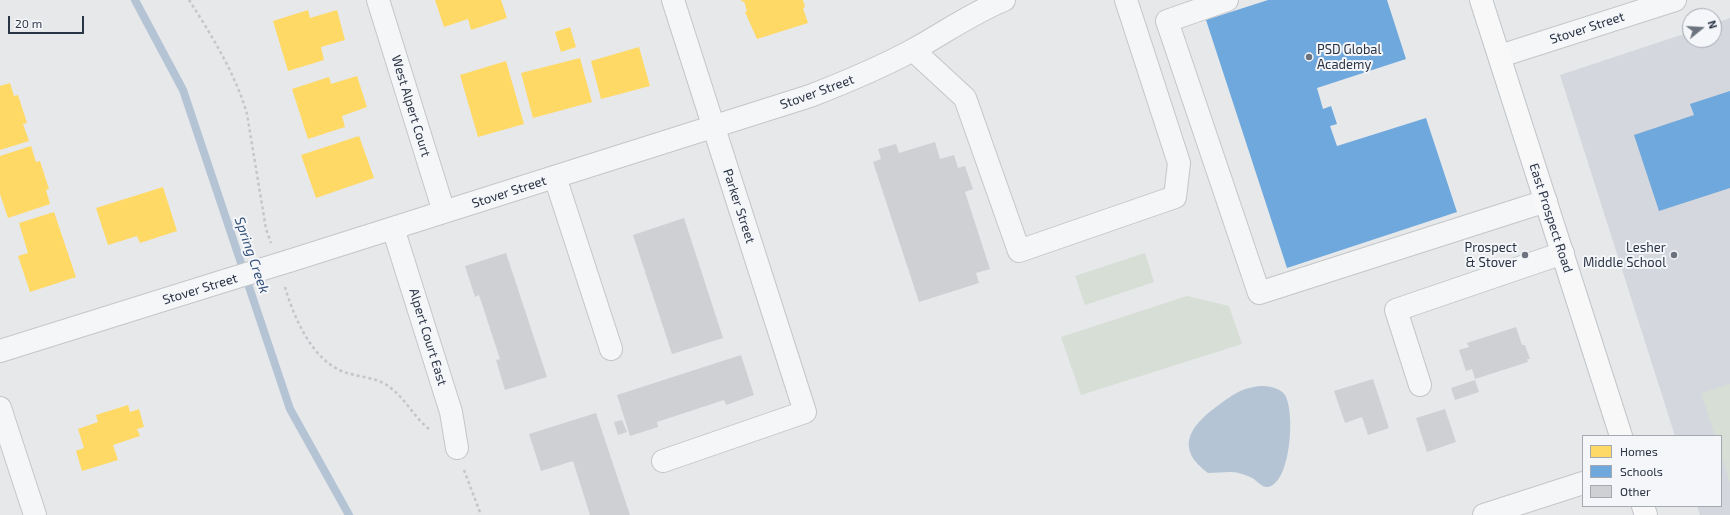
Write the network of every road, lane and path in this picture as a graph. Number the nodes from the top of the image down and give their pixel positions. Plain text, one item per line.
1 (378, 0) edge
2 (673, 0) edge
3 (1004, 0) edge
4 (1126, 0) edge
5 (1227, 0) edge
6 (1481, 0) edge
7 (1675, 0) edge
8 (1167, 21) junction
9 (1139, 40) junction
10 (913, 50) junction
11 (1500, 56) junction
12 (714, 127) junction
13 (555, 177) junction
14 (1546, 200) junction
15 (444, 212) junction
16 (393, 228) junction
17 (1563, 253) junction
18 (610, 349) dead end
19 (0, 351) edge
20 (1420, 385) dead end
21 (0, 408) edge
22 (1621, 435) edge
23 (457, 448) dead end
24 (663, 462) dead end
25 (1582, 483) edge
26 (34, 515) edge
27 (1484, 515) edge

1 - 15 street, West Alpert Court
2 - 12 street, Parker Street
3 - 10 street, Stover Street
4 - 9 street
5 - 8 street
6 - 11 main road, East Prospect Road
7 - 11 street, Stover Street
8 - 9 street
8 - 14 street
9 - 10 street
10 - 12 street, Stover Street
11 - 14 main road, East Prospect Road
12 - 13 street, Stover Street
12 - 24 street, Parker Street
13 - 15 street, Stover Street
13 - 18 street
14 - 17 main road, East Prospect Road
15 - 16 street, Stover Street
16 - 19 street, Stover Street, bridge
16 - 23 street, Alpert Court East
17 - 20 street
17 - 22 main road, East Prospect Road
21 - 26 street
25 - 27 street

